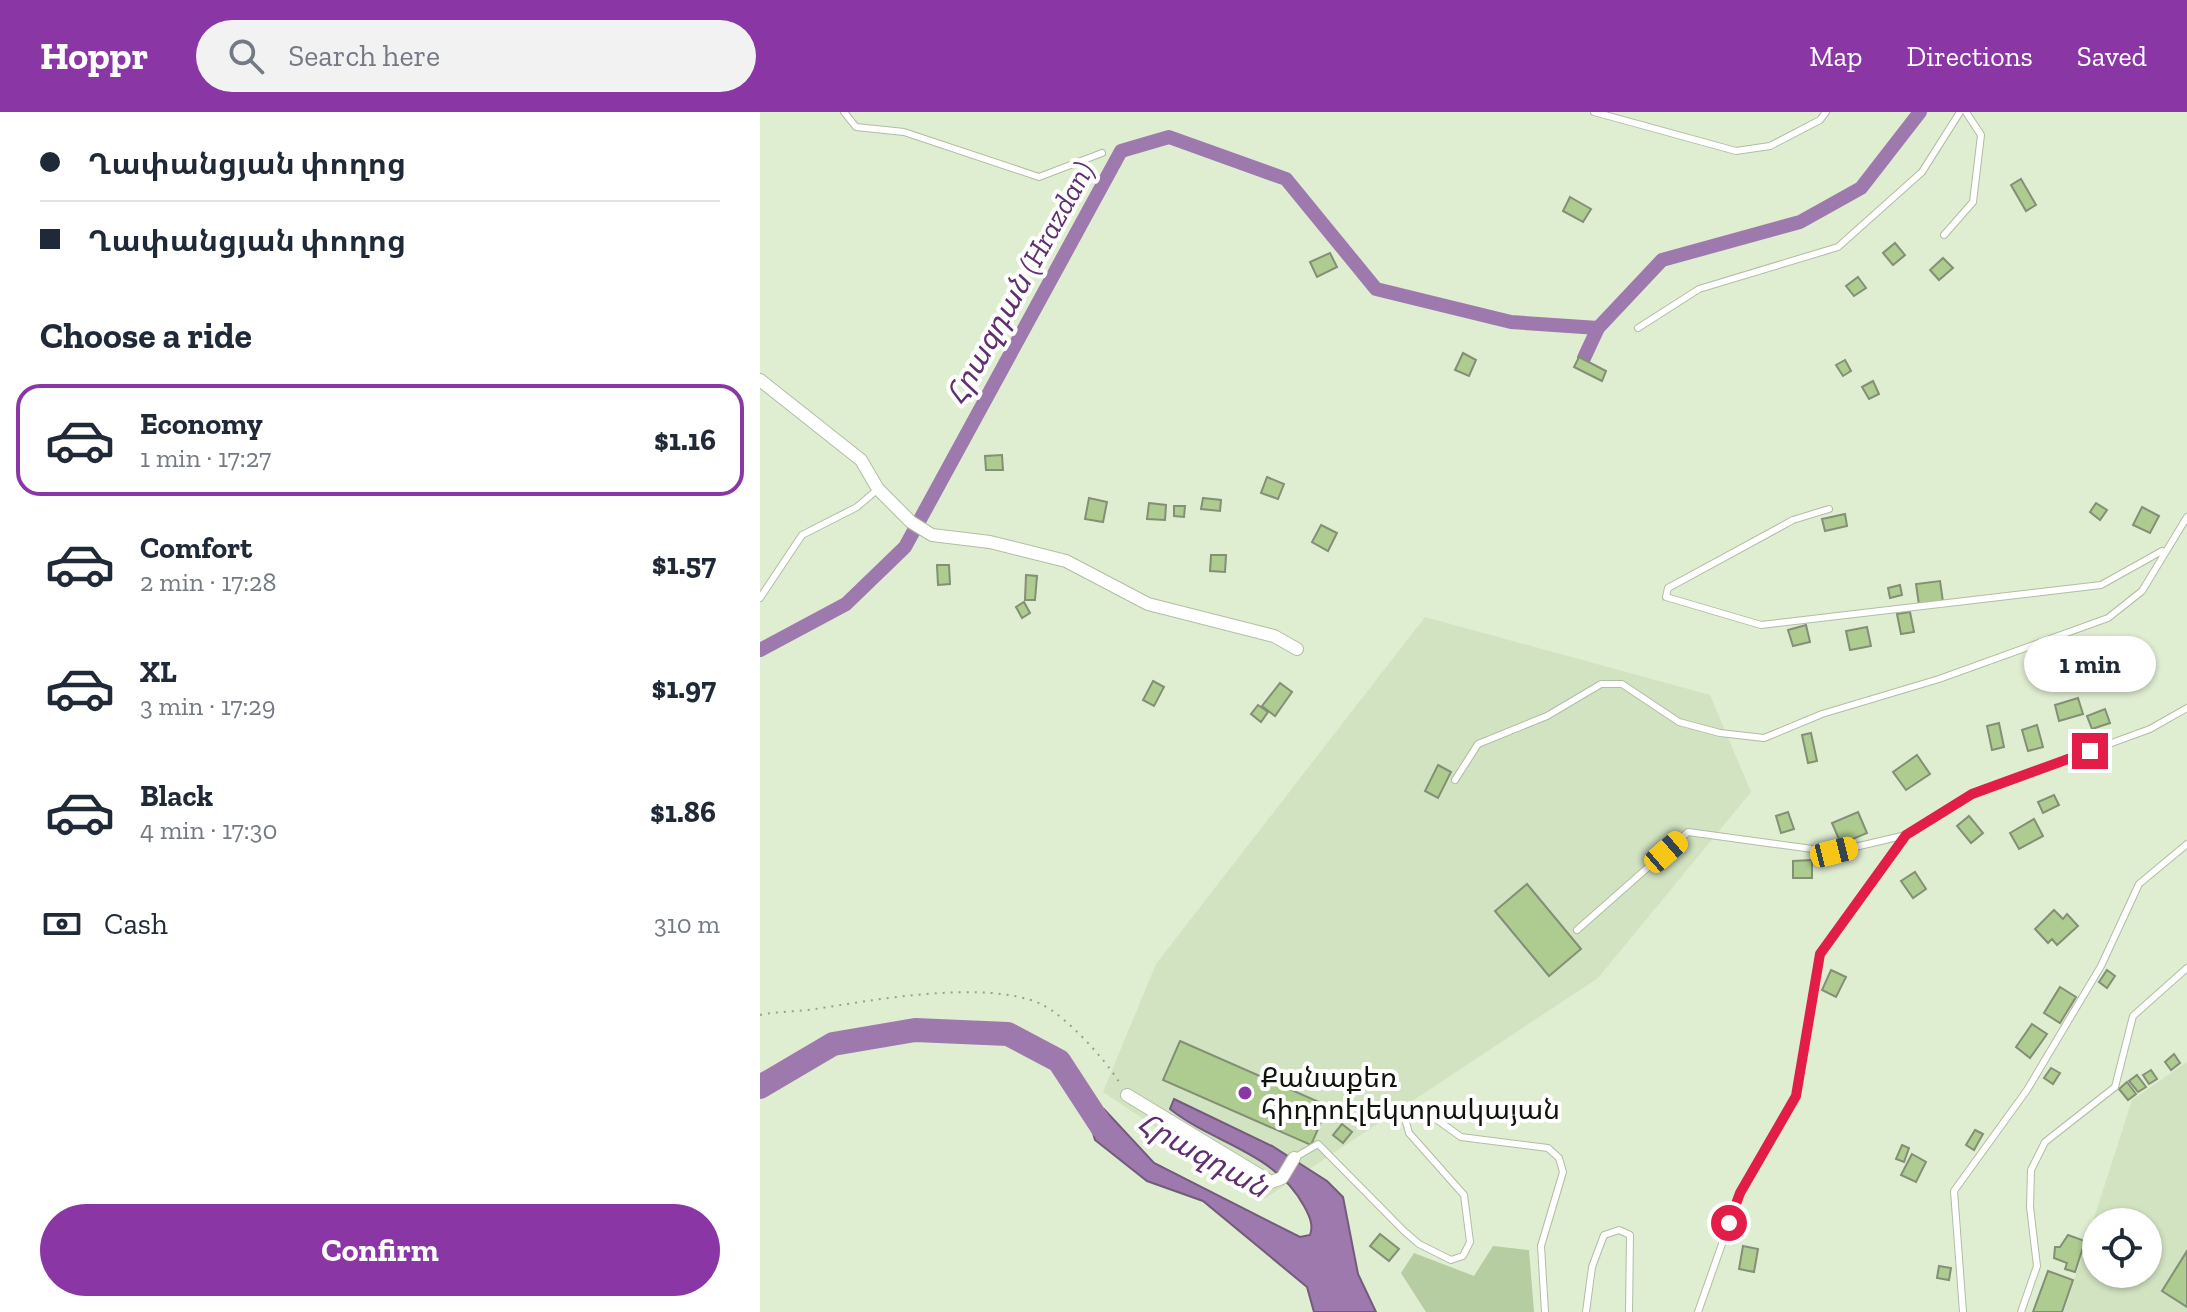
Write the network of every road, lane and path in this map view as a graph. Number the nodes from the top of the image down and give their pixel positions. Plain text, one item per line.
1 (844, 112) edge
2 (1594, 112) edge
3 (1622, 112) edge
4 (1826, 112) edge
5 (1963, 112) edge
6 (1620, 120) junction
7 (1102, 153) dead end
8 (1944, 235) dead end
9 (1638, 328) dead end
10 (760, 380) edge
11 (878, 489) junction
12 (1829, 509) dead end
13 (2187, 517) edge
14 (2165, 549) junction
15 (760, 598) edge
16 (1297, 649) dead end
17 (2187, 708) edge
18 (1455, 780) dead end
19 (1906, 835) junction
20 (2187, 844) edge
21 (1577, 930) dead end
22 (2187, 968) edge
23 (760, 1015) edge
24 (1127, 1095) joint
25 (1294, 1158) joint
26 (1545, 1312) edge
27 (1586, 1312) edge
28 (1629, 1312) edge
29 (1698, 1312) edge
30 (1963, 1312) edge
31 (2021, 1312) edge

1 - 7 lane
2 - 6 lane
3 - 6 lane
4 - 6 lane
5 - 8 lane
5 - 9 lane
10 - 11 street
11 - 15 lane
11 - 16 street
12 - 14 lane
13 - 14 lane
14 - 18 lane
17 - 19 lane
19 - 21 lane
19 - 29 lane
20 - 30 lane
22 - 31 lane
23 - 24 path
24 - 25 street
25 - 26 lane
27 - 28 lane

